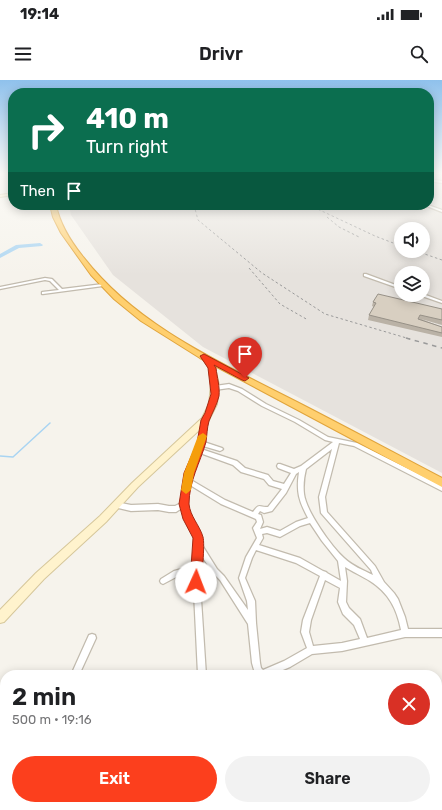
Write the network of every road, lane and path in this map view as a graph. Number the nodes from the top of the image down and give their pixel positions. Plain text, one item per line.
1 (55, 210) edge
2 (365, 275) dead end
3 (104, 285) junction
4 (394, 285) edge
5 (0, 288) edge
6 (62, 291) junction
7 (43, 294) dead end
8 (430, 298) edge
9 (442, 302) edge
10 (204, 356) junction
11 (215, 388) junction
12 (205, 420) junction
13 (356, 437) junction
14 (344, 440) junction
15 (201, 443) junction
16 (336, 443) junction
17 (220, 449) dead end
18 (199, 450) junction
19 (280, 466) dead end
20 (304, 468) junction
21 (294, 472) junction
22 (188, 481) junction
23 (442, 483) edge
24 (285, 487) junction
25 (442, 489) edge
26 (184, 504) junction
27 (116, 505) junction
28 (254, 515) junction
29 (312, 520) junction
30 (258, 532) junction
31 (199, 546) junction
32 (255, 547) junction
33 (341, 560) junction
34 (196, 568) junction
35 (324, 574) junction
36 (163, 581) dead end
37 (381, 584) junction
38 (343, 586) junction
39 (0, 618) edge
40 (252, 623) junction
41 (405, 632) junction
42 (442, 633) edge
43 (92, 638) dead end
44 (365, 642) junction
45 (311, 650) junction
46 (76, 670) edge
47 (202, 670) edge
48 (258, 670) edge
49 (274, 670) edge

1 - 3 highway
2 - 4 street
3 - 6 street
3 - 10 highway
5 - 6 street
6 - 7 street
8 - 9 street
10 - 11 street
10 - 13 highway
11 - 12 street
11 - 14 street
12 - 15 street
12 - 27 street
13 - 14 street
13 - 23 highway
14 - 16 street
14 - 25 street
15 - 17 street
15 - 18 street
16 - 20 street
16 - 37 street
18 - 22 street
18 - 24 street
19 - 21 street
20 - 21 street
20 - 29 street
21 - 24 street
22 - 26 street
22 - 28 street
24 - 28 street
26 - 27 street
26 - 31 street
27 - 39 street
28 - 30 street
29 - 30 street
29 - 33 street
30 - 32 street
31 - 34 street
31 - 40 street
32 - 35 street
32 - 40 street
33 - 37 street
33 - 38 street
34 - 36 street
34 - 47 street
35 - 38 street
35 - 45 street
37 - 41 street
38 - 44 street
40 - 48 street
41 - 42 street
41 - 44 street
43 - 46 street
44 - 45 street
45 - 49 street

